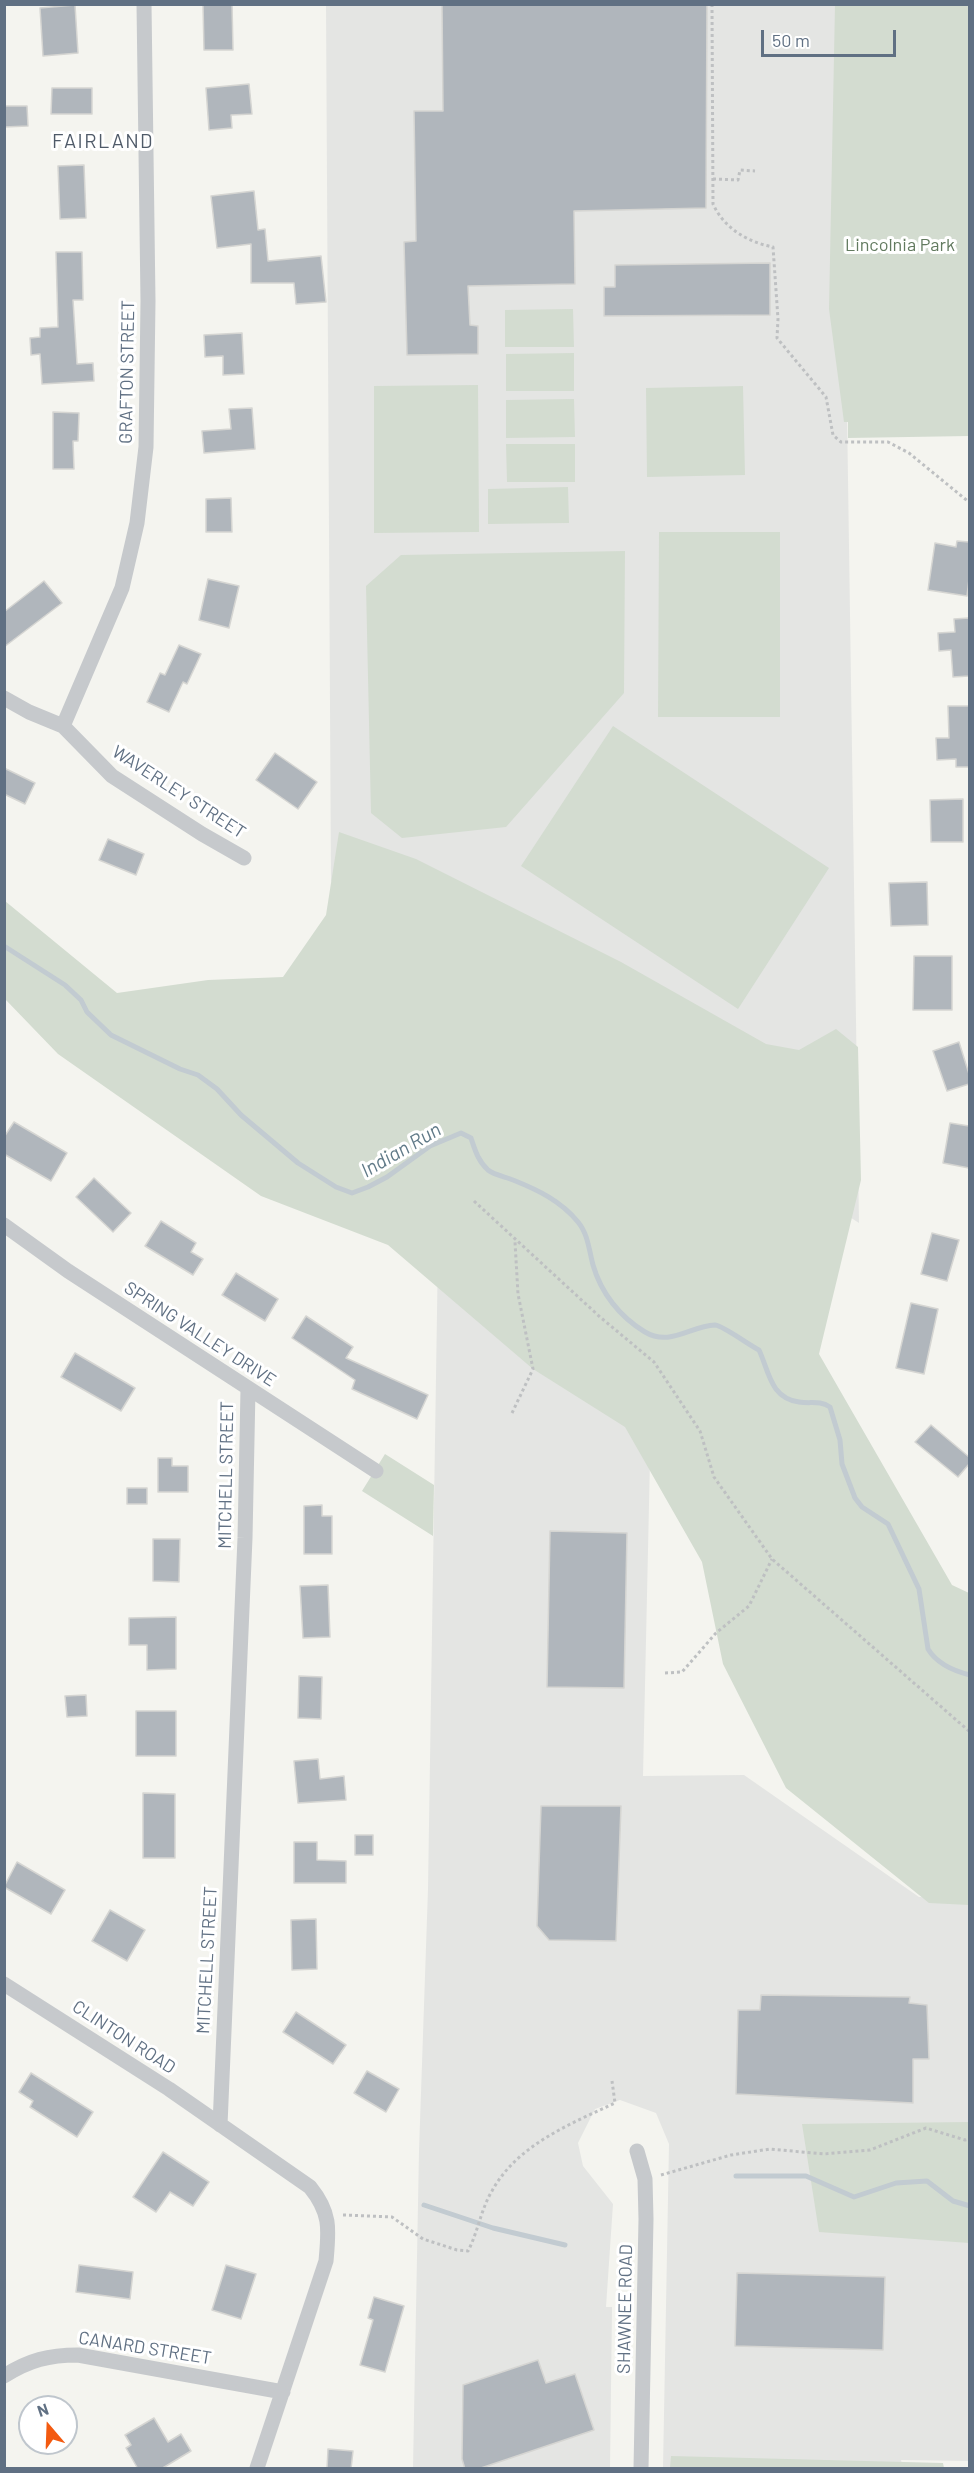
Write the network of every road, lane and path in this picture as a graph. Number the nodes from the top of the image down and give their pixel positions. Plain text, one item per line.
1 (144, 4) edge
2 (712, 4) edge
3 (755, 171) dead end
4 (713, 179) junction
5 (969, 503) edge
6 (4, 698) edge
7 (63, 726) junction
8 (244, 858) dead end
9 (474, 1201) dead end
10 (4, 1225) edge
11 (515, 1240) junction
12 (248, 1389) junction
13 (512, 1413) dead end
14 (376, 1471) dead end
15 (772, 1559) junction
16 (665, 1673) dead end
17 (969, 1732) edge
18 (4, 1984) edge
19 (612, 2081) dead end
20 (220, 2125) junction
21 (969, 2139) edge
22 (637, 2151) dead end
23 (645, 2179) junction
24 (327, 2217) junction
25 (4, 2376) edge
26 (283, 2392) junction
27 (257, 2469) edge
28 (641, 2469) edge

1 - 7 street, GRAFTON STREET
2 - 4 path
3 - 4 path
4 - 5 path
6 - 7 street, WAVERLEY STREET
7 - 8 street, WAVERLEY STREET
9 - 11 path
10 - 12 street, SPRING VALLEY DRIVE
11 - 13 path
11 - 15 path
12 - 14 street, SPRING VALLEY DRIVE
12 - 20 street, MITCHELL STREET
15 - 16 path
15 - 17 path
18 - 20 street, CLINTON ROAD
19 - 24 path
20 - 24 street
21 - 23 path
22 - 23 street, SHAWNEE ROAD
23 - 28 street, SHAWNEE ROAD
24 - 26 street
25 - 26 street, CANARD STREET
26 - 27 street

